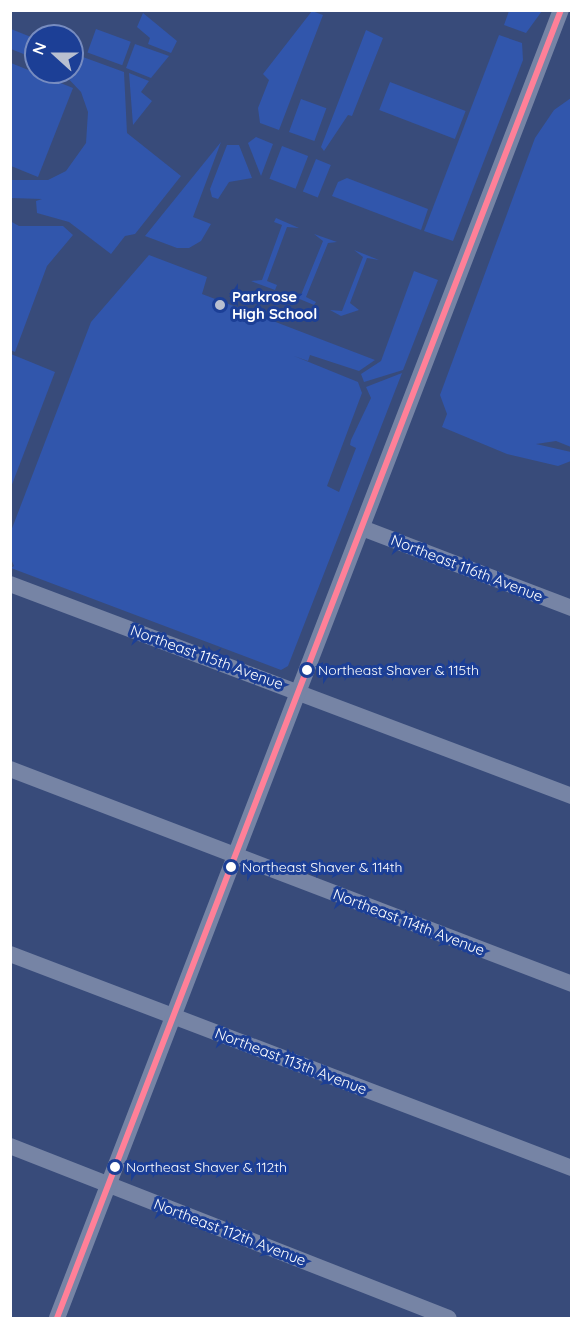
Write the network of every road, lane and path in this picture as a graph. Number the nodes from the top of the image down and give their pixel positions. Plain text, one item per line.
1 (561, 10) edge
2 (362, 528) junction
3 (10, 584) edge
4 (572, 608) edge
5 (299, 692) junction
6 (10, 769) edge
7 (572, 796) edge
8 (236, 856) junction
9 (10, 954) edge
10 (572, 984) edge
11 (172, 1017) junction
12 (10, 1146) edge
13 (572, 1168) edge
14 (108, 1184) junction
15 (57, 1318) edge
16 (449, 1318) edge

1 - 2 street
2 - 4 street, Northeast 116th Avenue
2 - 5 street
3 - 5 street, Northeast 115th Avenue
5 - 7 street, Northeast 115th Avenue
5 - 8 street
6 - 8 street, Northeast 114th Avenue
8 - 10 street, Northeast 114th Avenue
8 - 11 street
9 - 11 street, Northeast 113th Avenue
11 - 13 street, Northeast 113th Avenue
11 - 14 street
12 - 14 street, Northeast 112th Avenue
14 - 15 street
14 - 16 street, Northeast 112th Avenue

